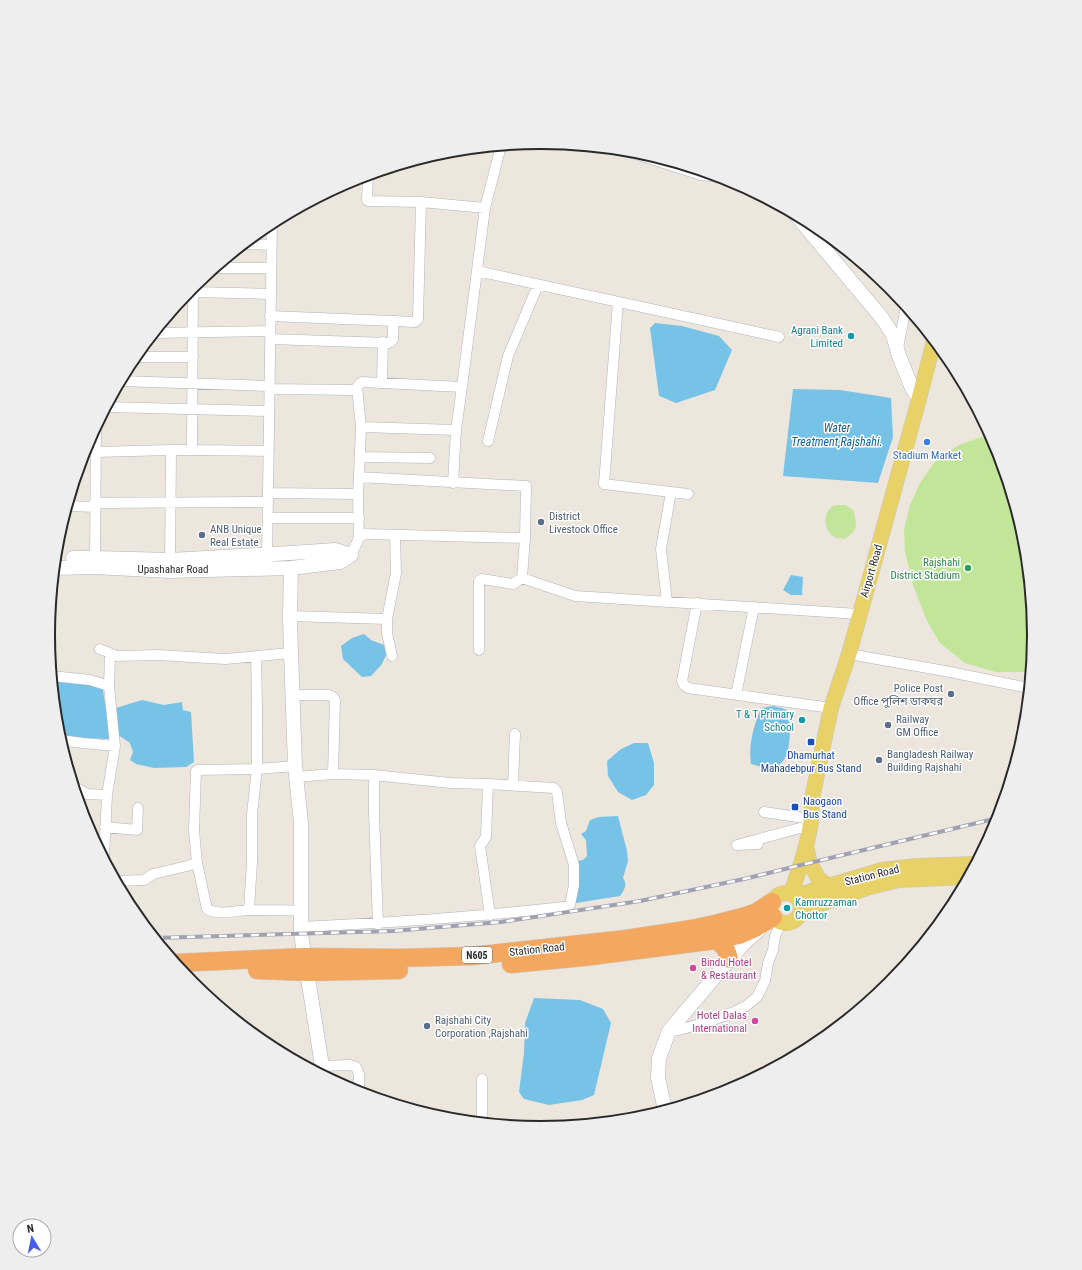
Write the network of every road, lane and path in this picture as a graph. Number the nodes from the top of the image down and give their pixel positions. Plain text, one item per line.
1 (500, 151) edge
2 (368, 181) edge
3 (421, 202) junction
4 (485, 208) junction
5 (805, 227) edge
6 (272, 231) edge
7 (252, 244) edge
8 (271, 245) junction
9 (223, 268) edge
10 (271, 268) junction
11 (477, 271) junction
12 (538, 285) junction
13 (199, 289) edge
14 (271, 294) junction
15 (193, 296) edge
16 (618, 302) junction
17 (905, 313) edge
18 (270, 316) junction
19 (393, 321) junction
20 (192, 332) junction
21 (160, 333) edge
22 (270, 335) junction
23 (779, 337) dead end
24 (383, 342) junction
25 (932, 347) edge
26 (897, 350) junction
27 (143, 357) edge
28 (192, 357) junction
29 (127, 381) edge
30 (382, 382) junction
31 (192, 383) junction
32 (270, 387) junction
33 (462, 387) junction
34 (357, 388) junction
35 (919, 399) junction
36 (112, 407) edge
37 (192, 409) junction
38 (269, 411) junction
39 (362, 427) junction
40 (456, 430) junction
41 (95, 441) edge
42 (488, 442) dead end
43 (171, 450) junction
44 (192, 450) junction
45 (269, 451) junction
46 (95, 452) junction
47 (360, 457) junction
48 (430, 458) dead end
49 (359, 477) junction
50 (452, 482) junction
51 (671, 492) junction
52 (358, 494) junction
53 (688, 494) dead end
54 (268, 498) junction
55 (170, 503) junction
56 (96, 505) junction
57 (73, 506) edge
58 (268, 518) junction
59 (359, 518) junction
60 (395, 535) junction
61 (359, 538) junction
62 (526, 538) junction
63 (351, 555) junction
64 (61, 559) edge
65 (267, 561) junction
66 (95, 562) junction
67 (170, 565) junction
68 (60, 567) edge
69 (291, 568) junction
70 (522, 578) junction
71 (667, 602) junction
72 (697, 604) junction
73 (754, 607) junction
74 (859, 614) junction
75 (290, 616) junction
76 (387, 619) junction
77 (100, 649) dead end
78 (479, 650) dead end
79 (110, 653) junction
80 (291, 653) junction
81 (849, 654) junction
82 (256, 656) junction
83 (392, 656) dead end
84 (57, 677) edge
85 (110, 686) junction
86 (1024, 687) edge
87 (293, 695) junction
88 (736, 695) junction
89 (831, 708) junction
90 (515, 734) dead end
91 (67, 741) edge
92 (115, 746) junction
93 (257, 769) junction
94 (296, 771) junction
95 (333, 774) junction
96 (374, 775) junction
97 (488, 784) junction
98 (513, 785) junction
99 (81, 791) edge
100 (106, 795) junction
101 (138, 808) dead end
102 (764, 812) dead end
103 (806, 823) junction
104 (105, 827) junction
105 (758, 844) dead end
106 (806, 845) junction
107 (104, 848) edge
108 (197, 862) junction
109 (969, 864) edge
110 (962, 877) edge
111 (122, 881) edge
112 (828, 886) junction
113 (783, 908) junction
114 (249, 910) junction
115 (301, 911) junction
116 (490, 915) junction
117 (378, 924) junction
118 (301, 927) junction
119 (716, 940) junction
120 (729, 959) junction
121 (183, 963) edge
122 (307, 964) junction
123 (192, 974) edge
124 (674, 1031) junction
125 (321, 1068) edge
126 (323, 1070) edge
127 (482, 1079) dead end
128 (359, 1085) edge
129 (672, 1102) edge
130 (664, 1105) edge
131 (482, 1117) edge

1 - 4 street
2 - 3 street
3 - 4 street
3 - 19 street
4 - 11 street
5 - 26 street
6 - 8 street
7 - 8 street
8 - 10 street
9 - 10 street
10 - 14 street
11 - 12 street
11 - 33 street
12 - 16 street
12 - 42 street
13 - 14 street
14 - 18 street
15 - 20 street
16 - 23 street
16 - 51 street
17 - 26 street
18 - 19 street
18 - 22 street
19 - 24 street
20 - 21 street
20 - 22 street
20 - 28 street
22 - 24 street
22 - 32 street
24 - 30 street
25 - 35 main road, Airport Road
26 - 35 street
27 - 28 street
28 - 31 street
29 - 31 street
30 - 33 street
30 - 34 street
31 - 32 street
31 - 37 street
32 - 34 street
32 - 38 street
33 - 40 street
34 - 39 street
35 - 74 main road, Airport Road
36 - 37 street
37 - 38 street
37 - 44 street
38 - 45 street
39 - 40 street
39 - 47 street
40 - 50 street
41 - 46 street
43 - 44 street
43 - 46 street
43 - 55 street
44 - 45 street
45 - 54 street
46 - 56 street
47 - 48 street
47 - 49 street
49 - 50 street
49 - 52 street
50 - 62 street
51 - 53 street
51 - 71 street
52 - 54 street
52 - 59 street
54 - 55 street
54 - 58 street
55 - 56 street
55 - 67 street
56 - 57 street
56 - 66 street
58 - 59 street
58 - 65 street
59 - 61 street
60 - 61 street
60 - 62 street
60 - 76 street
61 - 63 street
62 - 70 street
63 - 65 street
63 - 69 street, Upashahar Road
64 - 66 street
65 - 67 street, Upashahar Road
65 - 69 street, Upashahar Road
66 - 67 street, Upashahar Road
66 - 68 street, Upashahar Road
69 - 75 street
70 - 71 street
70 - 78 street
71 - 72 street
72 - 73 street
72 - 88 street
73 - 74 street
73 - 88 street
74 - 81 main road, Airport Road
75 - 76 street
75 - 80 street
76 - 83 street
77 - 79 street
79 - 82 street
79 - 85 street
80 - 82 street
80 - 87 street
81 - 86 street
81 - 89 main road, Airport Road
82 - 93 street
84 - 85 street
85 - 92 street
87 - 94 street
87 - 95 street
88 - 89 street
89 - 103 main road, Airport Road
90 - 98 street
91 - 92 street
92 - 100 street
93 - 94 street
93 - 108 street
93 - 114 street
94 - 95 street
94 - 115 street
95 - 96 street
96 - 97 street
96 - 117 street
97 - 98 street
97 - 116 street
98 - 116 street
99 - 100 street
100 - 104 street
101 - 104 street
102 - 103 street
103 - 105 street
103 - 106 main road, Airport Road
103 - 113 main road, Airport Road
104 - 107 street
106 - 112 main road
106 - 113 main road, Airport Road
108 - 111 street
108 - 114 street
109 - 112 main road, Station Road
110 - 113 main road, Station Road
112 - 113 main road, Station Road
113 - 119 highway, Station Road / N605
113 - 120 street
113 - 122 highway, Station Road / N605
113 - 124 street
113 - 124 street
114 - 115 street
115 - 118 street
116 - 117 street
117 - 118 street
118 - 122 street
119 - 120 highway
119 - 122 highway, Station Road / N605
120 - 124 street
121 - 122 highway, Station Road / N605
122 - 123 highway, Station Road / N605
122 - 125 street
124 - 129 street
124 - 130 street
126 - 128 street
127 - 131 street

